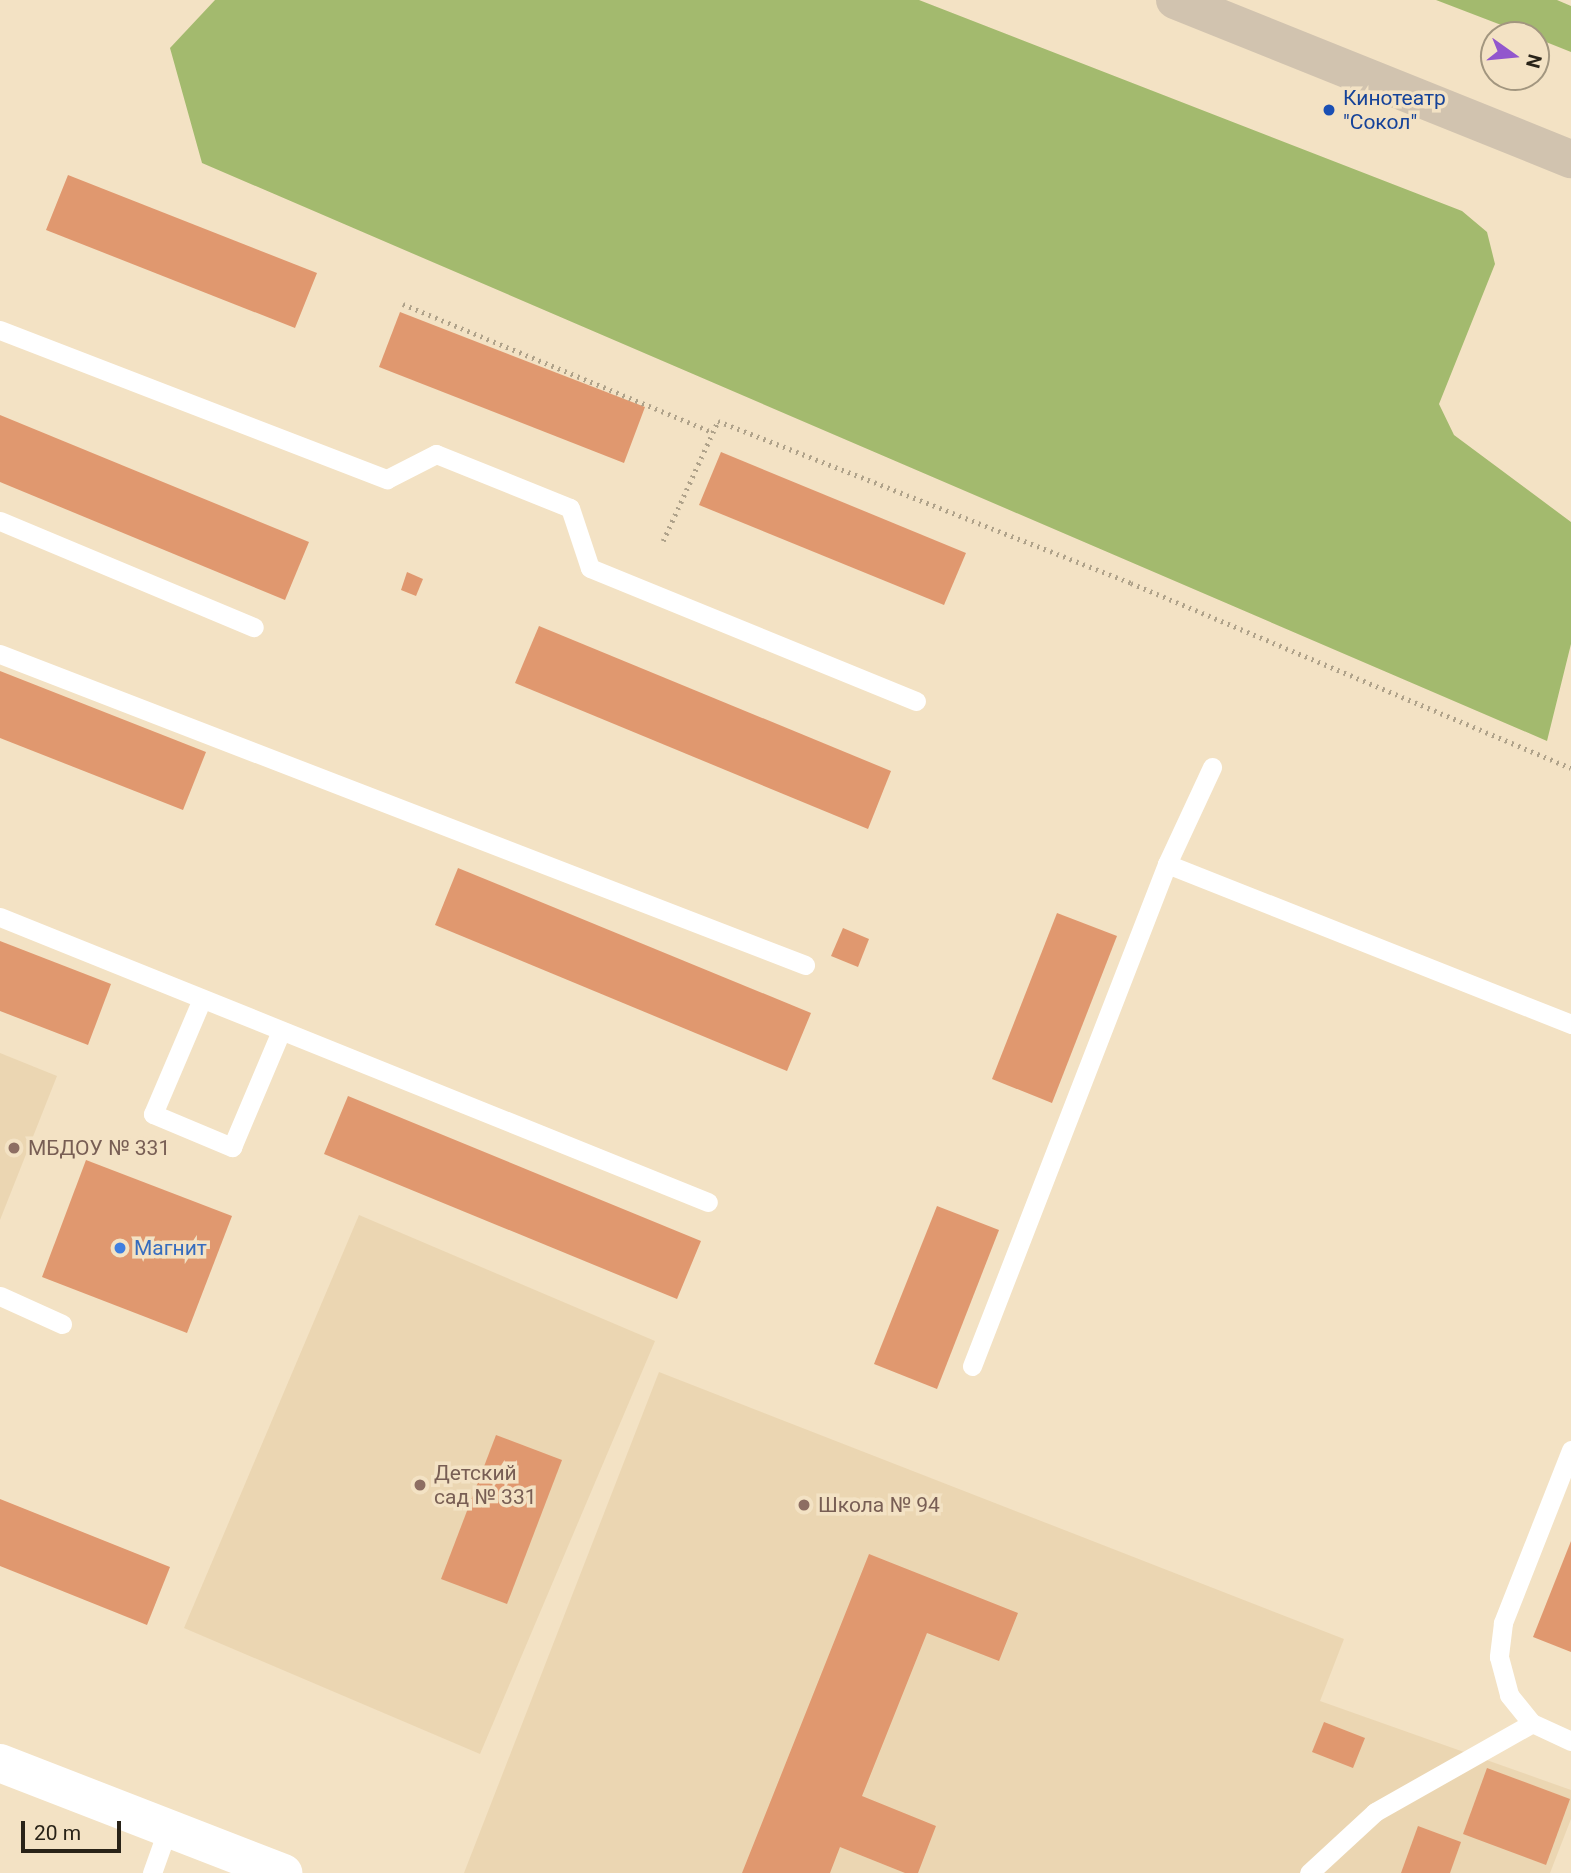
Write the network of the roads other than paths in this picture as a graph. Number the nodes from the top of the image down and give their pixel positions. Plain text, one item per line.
1 (1175, 0) edge
2 (1571, 159) edge
3 (0, 330) edge
4 (0, 521) edge
5 (254, 627) dead end
6 (0, 654) edge
7 (916, 701) dead end
8 (1212, 767) dead end
9 (1167, 864) junction
10 (0, 917) edge
11 (805, 965) dead end
12 (202, 999) junction
13 (1571, 1024) edge
14 (281, 1031) junction
15 (708, 1202) dead end
16 (0, 1296) edge
17 (62, 1324) dead end
18 (972, 1366) dead end
19 (1571, 1450) edge
20 (1532, 1723) junction
21 (1571, 1741) edge
22 (0, 1763) edge
23 (168, 1828) junction
24 (152, 1873) edge
25 (283, 1873) edge
26 (1309, 1873) edge

1 - 2 main road
3 - 7 lane
4 - 5 lane
6 - 11 lane
8 - 9 lane
9 - 13 lane
9 - 18 lane
10 - 12 lane
12 - 14 lane
12 - 14 lane
14 - 15 lane
16 - 17 lane
19 - 20 lane
20 - 21 lane
20 - 26 lane
22 - 23 street
23 - 24 lane
23 - 25 street

